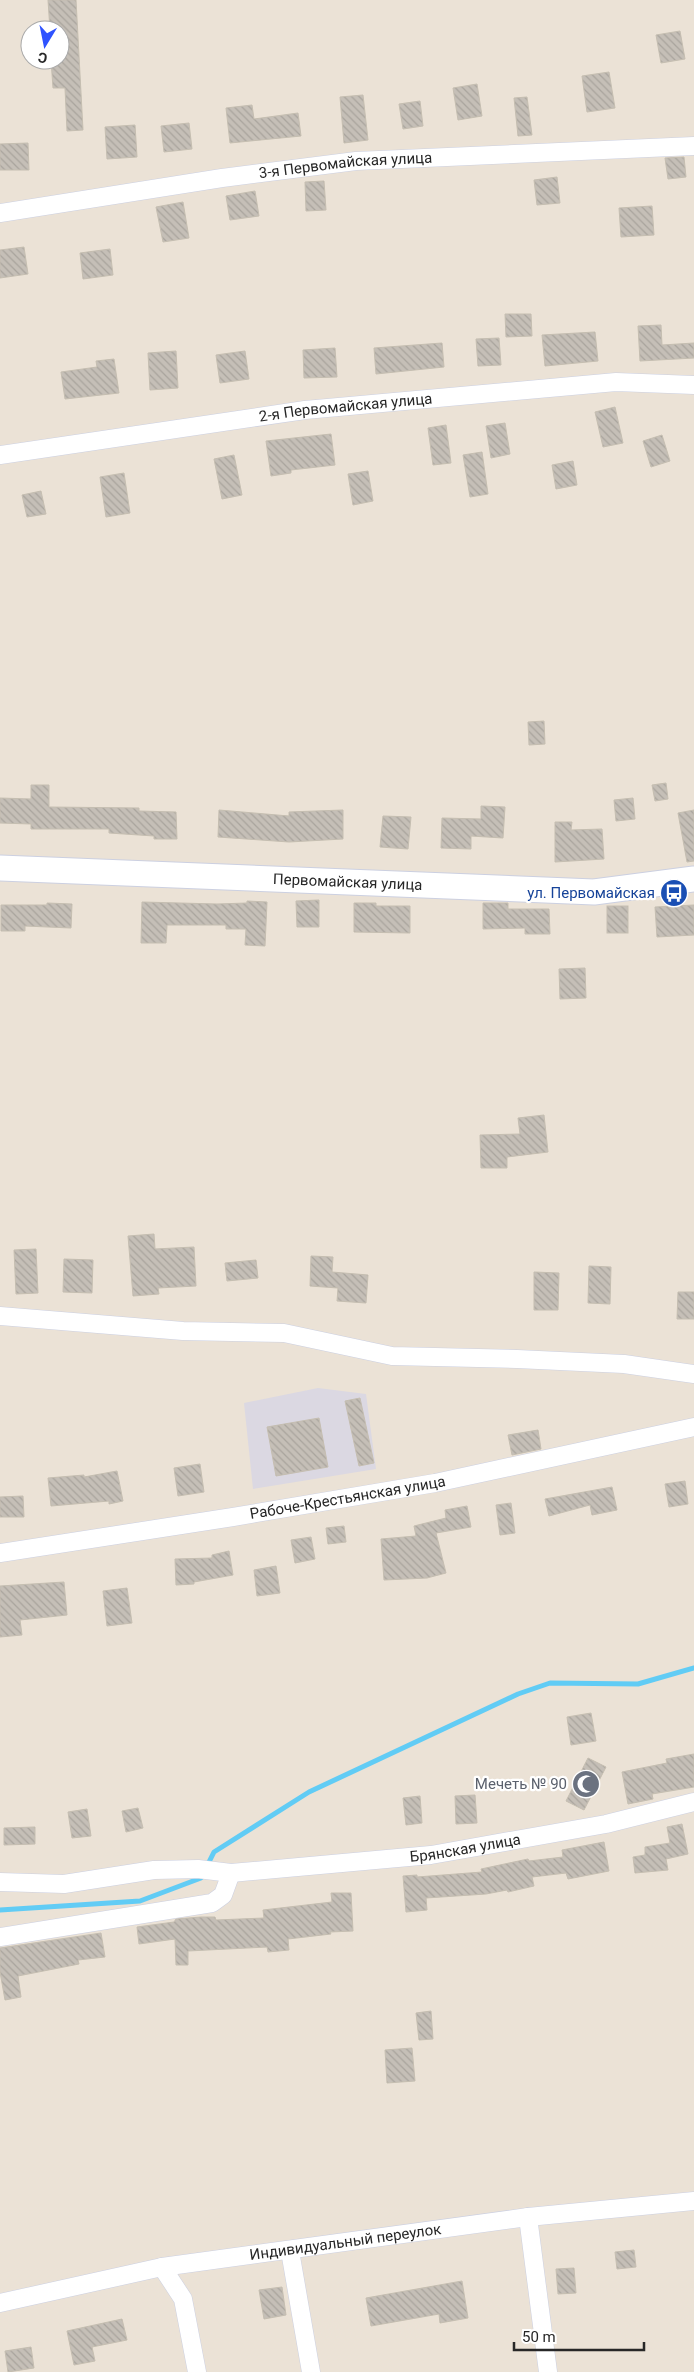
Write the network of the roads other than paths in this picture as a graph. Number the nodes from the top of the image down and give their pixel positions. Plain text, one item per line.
1 (694, 146) edge
2 (0, 213) edge
3 (694, 385) edge
4 (0, 455) edge
5 (0, 868) edge
6 (694, 878) edge
7 (0, 1316) edge
8 (694, 1374) edge
9 (694, 1427) edge
10 (0, 1553) edge
11 (694, 1802) edge
12 (231, 1873) junction
13 (0, 1882) edge
14 (0, 1938) edge
15 (694, 2201) edge
16 (528, 2217) junction
17 (290, 2251) junction
18 (162, 2267) junction
19 (0, 2303) edge
20 (197, 2372) edge
21 (310, 2372) edge
22 (548, 2372) edge

1 - 2 street, 3-я Первомайская улица
3 - 4 street, 2-я Первомайская улица
5 - 6 street, Первомайская улица
7 - 8 street
9 - 10 street, Рабоче-Крестьянская улица
11 - 12 street, Брянская улица
12 - 13 street, Брянская улица
12 - 14 street
15 - 16 street, Индивидуальный переулок
16 - 17 street, Индивидуальный переулок
16 - 22 street
17 - 18 street, Индивидуальный переулок
17 - 21 street
18 - 19 street, Индивидуальный переулок
18 - 20 street

